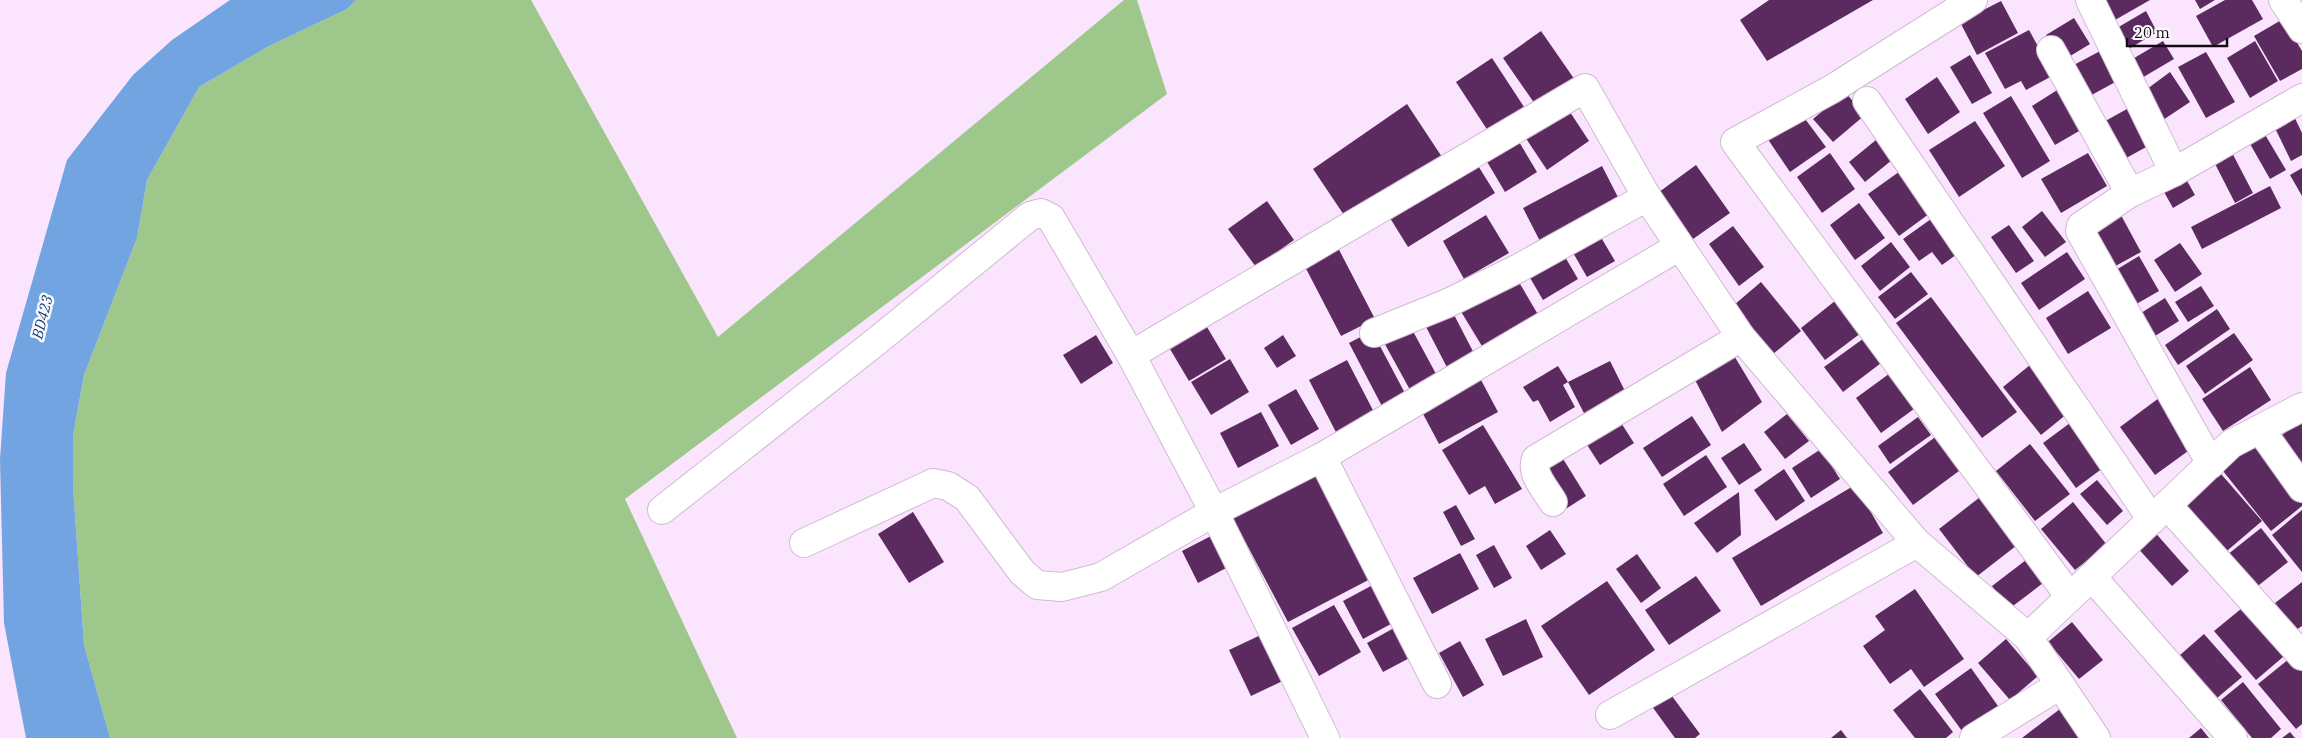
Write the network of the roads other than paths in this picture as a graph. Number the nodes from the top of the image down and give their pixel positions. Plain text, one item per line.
1 (1973, 0) edge
2 (2090, 0) edge
3 (2283, 0) edge
4 (2302, 29) edge
5 (2051, 50) dead end
6 (2302, 98) edge
7 (1867, 101) dead end
8 (2174, 172) junction
9 (2130, 193) junction
10 (1647, 196) junction
11 (1680, 246) junction
12 (1374, 333) dead end
13 (1741, 337) junction
14 (1131, 355) junction
15 (2302, 407) edge
16 (2260, 429) junction
17 (1322, 457) junction
18 (2211, 464) junction
19 (2302, 488) edge
20 (1553, 502) dead end
21 (662, 510) dead end
22 (1214, 512) junction
23 (2160, 512) junction
24 (804, 543) dead end
25 (1917, 543) junction
26 (2092, 577) junction
27 (2070, 597) junction
28 (2028, 637) junction
29 (2302, 656) edge
30 (1437, 684) dead end
31 (2060, 684) junction
32 (1610, 715) dead end
33 (1325, 738) edge
34 (1974, 738) edge
35 (2096, 738) edge
36 (2232, 738) edge

1 - 27 street
2 - 8 street
3 - 4 street
5 - 9 street
6 - 8 street
7 - 23 street
8 - 9 street
9 - 18 street
10 - 11 street
10 - 12 street
10 - 14 street
11 - 13 street
11 - 17 street
13 - 20 street
13 - 25 street
14 - 21 street
14 - 22 street
15 - 16 street
16 - 18 street
16 - 19 street
17 - 22 street
17 - 30 street
18 - 23 street
22 - 24 street
22 - 33 street
23 - 26 street
23 - 29 street
25 - 28 street
25 - 32 street
26 - 27 street
26 - 36 street
27 - 28 street
28 - 31 street
31 - 34 street
31 - 35 street

